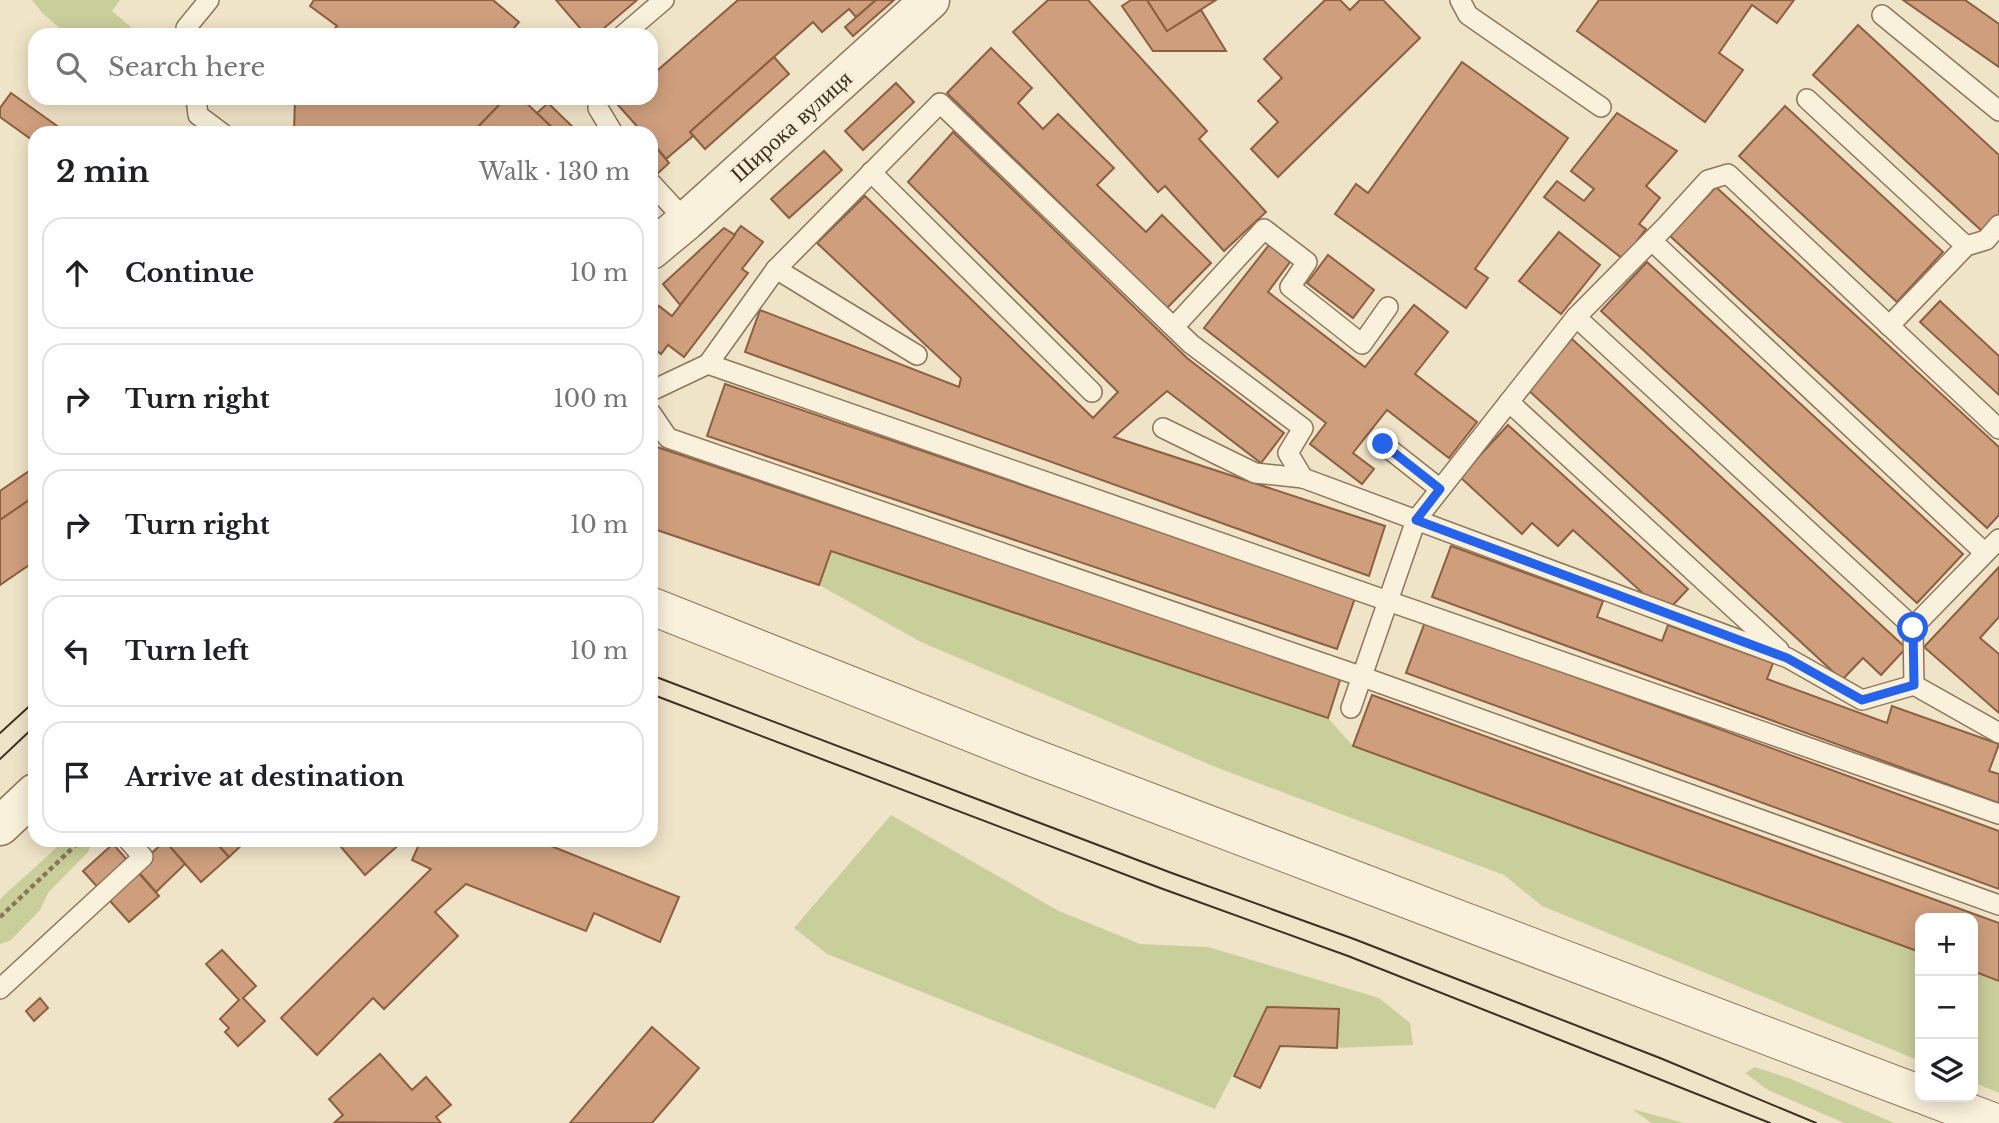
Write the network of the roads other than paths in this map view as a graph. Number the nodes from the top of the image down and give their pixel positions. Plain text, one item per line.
1 (209, 0) edge
2 (664, 0) edge
3 (930, 0) edge
4 (1460, 0) edge
5 (1882, 15) dead end
6 (186, 28) edge
7 (631, 28) edge
8 (1807, 99) dead end
9 (197, 105) edge
10 (598, 105) edge
11 (1601, 107) dead end
12 (1999, 111) edge
13 (213, 126) edge
14 (609, 126) edge
15 (871, 172) junction
16 (658, 191) edge
17 (686, 221) junction
18 (1999, 225) edge
19 (1652, 241) junction
20 (658, 244) edge
21 (1966, 246) junction
22 (776, 269) junction
23 (1388, 307) dead end
24 (1576, 317) junction
25 (1889, 326) junction
26 (1174, 327) junction
27 (917, 355) dead end
28 (708, 364) junction
29 (658, 388) edge
30 (1092, 392) dead end
31 (1508, 402) junction
32 (658, 423) edge
33 (1163, 428) dead end
34 (1999, 429) edge
35 (1383, 444) dead end
36 (1303, 478) junction
37 (1440, 489) junction
38 (1416, 520) junction
39 (1999, 539) edge
40 (1985, 553) junction
41 (1390, 601) junction
42 (658, 609) edge
43 (1913, 628) junction
44 (1787, 658) junction
45 (1363, 677) junction
46 (1914, 685) junction
47 (1351, 708) dead end
48 (1999, 733) edge
49 (28, 800) edge
50 (1999, 814) edge
51 (0, 826) edge
52 (134, 847) edge
53 (1999, 905) edge
54 (0, 989) edge
55 (1915, 1092) edge
56 (1941, 1102) edge
57 (1997, 1123) edge

1 - 6 lane
2 - 7 lane
3 - 17 street, Широка вулиця
4 - 11 lane
5 - 12 lane
8 - 21 lane
9 - 13 lane
10 - 14 lane
15 - 22 lane
15 - 26 lane
15 - 30 lane
16 - 17 lane
17 - 20 street, Широка вулиця
18 - 21 lane
19 - 24 lane
19 - 25 lane
19 - 40 lane
21 - 25 lane
22 - 27 lane
22 - 28 lane
23 - 26 lane
24 - 31 lane
24 - 43 lane
25 - 34 lane
26 - 36 lane
28 - 29 lane
28 - 41 lane
31 - 37 lane
31 - 44 lane
32 - 45 lane
33 - 36 lane
35 - 37 lane
36 - 38 lane
37 - 38 lane
38 - 41 lane
38 - 44 lane
39 - 40 lane
40 - 43 lane
41 - 45 lane
41 - 50 lane
42 - 55 street
43 - 46 lane
44 - 46 lane
45 - 47 lane
45 - 53 lane
46 - 48 lane
49 - 51 street
52 - 54 lane
56 - 57 street

